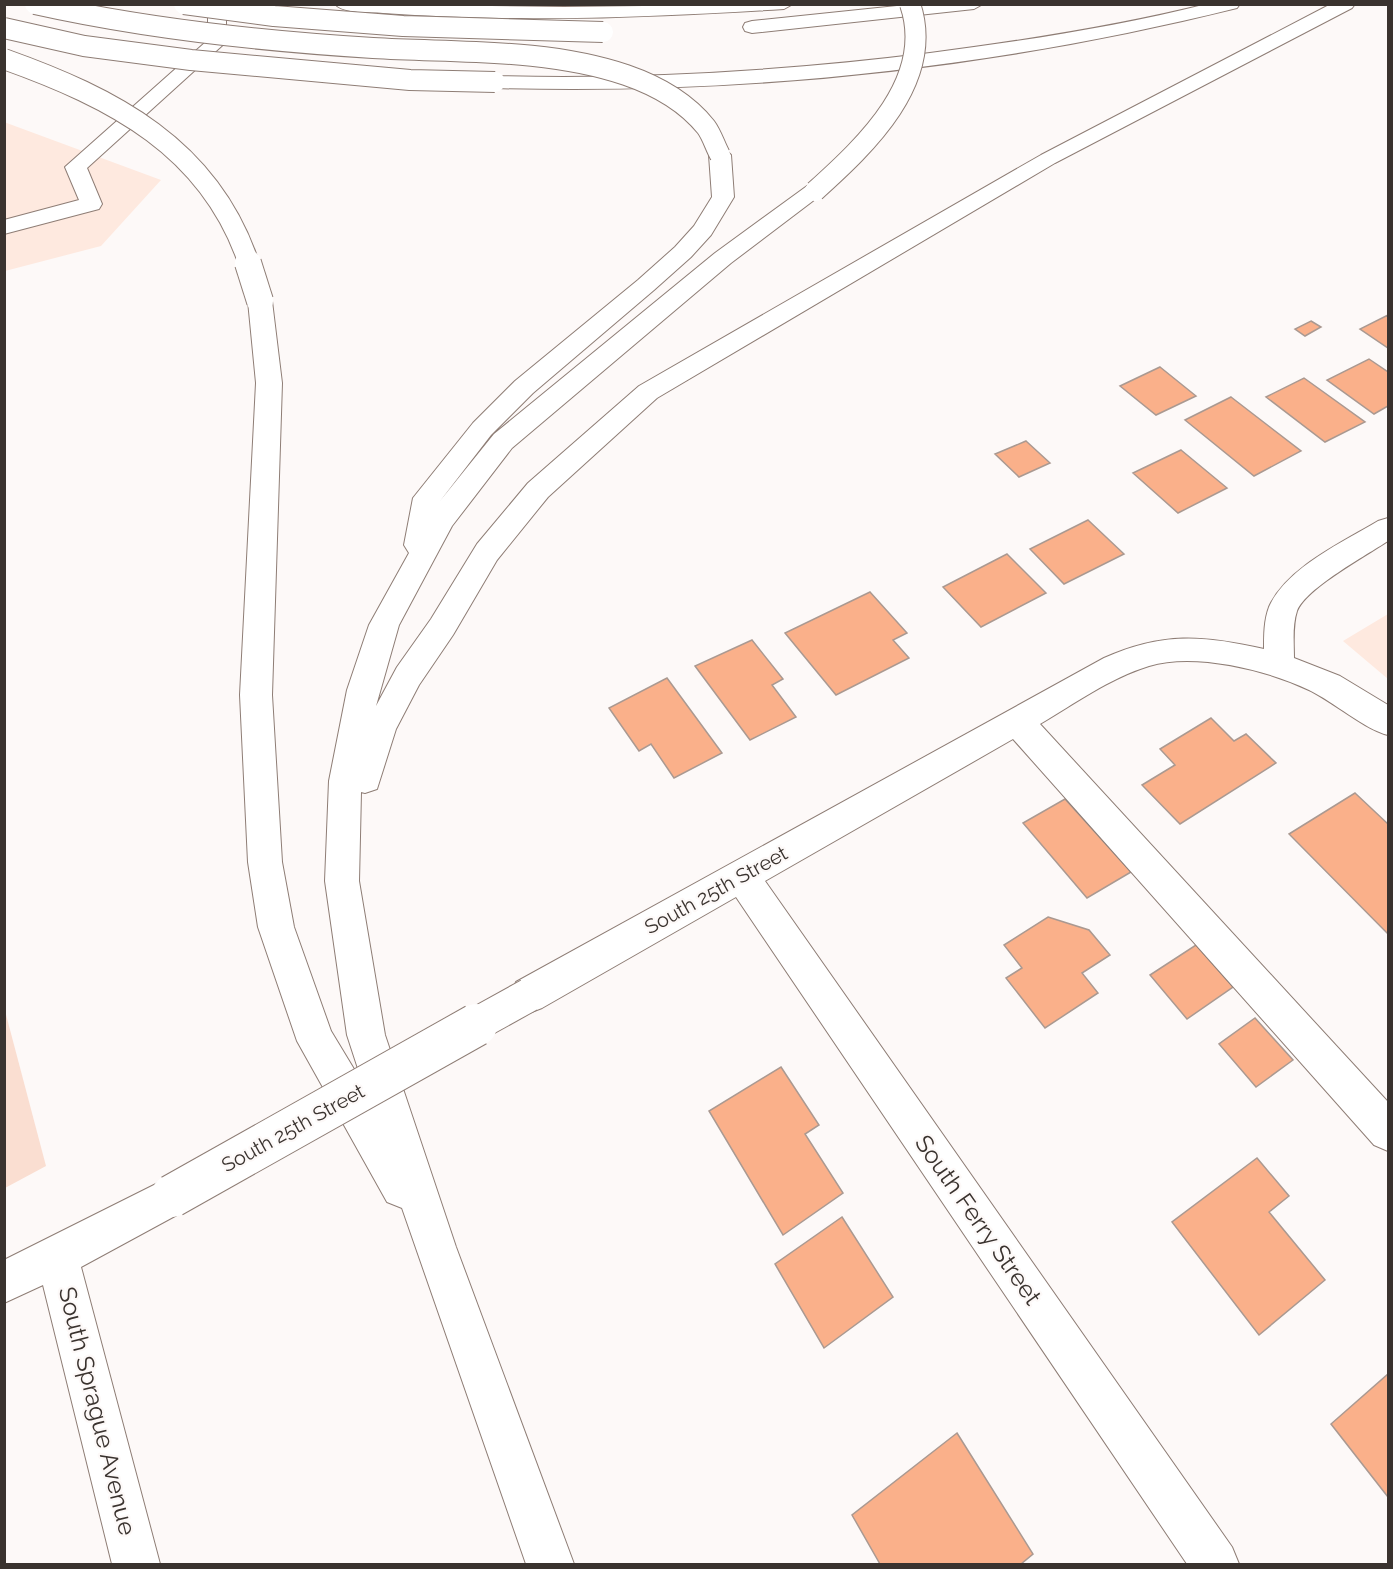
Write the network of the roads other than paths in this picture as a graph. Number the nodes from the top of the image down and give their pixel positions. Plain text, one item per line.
1 (35, 4) edge
2 (184, 4) edge
3 (208, 4) edge
4 (344, 4) edge
5 (784, 4) edge
6 (910, 4) edge
7 (974, 4) edge
8 (1231, 4) edge
9 (1346, 4) edge
10 (4, 28) edge
11 (730, 28) dead end
12 (624, 31) dead end
13 (4, 59) edge
14 (4, 227) edge
15 (1389, 528) edge
16 (412, 570) junction
17 (1279, 663) junction
18 (1017, 721) junction
19 (1389, 722) edge
20 (741, 876) junction
21 (342, 881) junction
22 (1389, 1131) edge
23 (435, 1247) junction
24 (57, 1257) junction
25 (4, 1282) edge
26 (136, 1564) edge
27 (550, 1564) edge
28 (1215, 1564) edge

1 - 16 main road, bridge
2 - 12 main road, bridge
3 - 14 main road
4 - 5 main road
6 - 16 main road, bridge
7 - 11 main road
8 - 10 main road, bridge
9 - 21 main road
13 - 23 main road, bridge
15 - 17 main road
16 - 21 main road
17 - 18 main road, South 25th Street
17 - 19 main road, South 25th Street
18 - 20 main road, South 25th Street
18 - 22 main road
20 - 24 main road, South 25th Street, bridge
20 - 28 main road, South Ferry Street
21 - 23 main road
23 - 27 main road
24 - 25 main road, South 25th Street
24 - 26 main road, South Sprague Avenue

